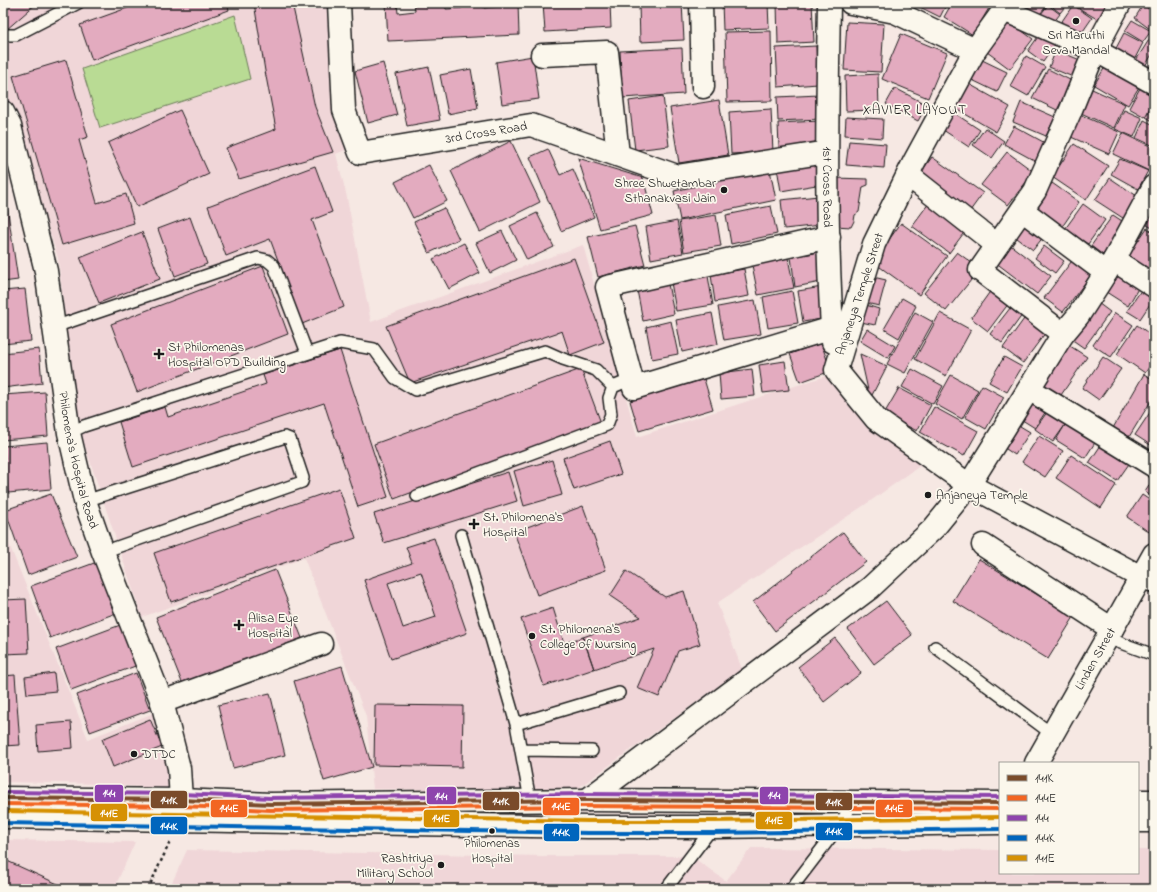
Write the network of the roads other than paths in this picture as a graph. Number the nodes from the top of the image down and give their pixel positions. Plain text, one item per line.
1 (78, 3) edge
2 (339, 3) edge
3 (701, 3) edge
4 (829, 3) edge
5 (851, 3) edge
6 (1120, 3) edge
7 (1006, 7) edge
8 (3, 34) edge
9 (975, 50) junction
10 (1095, 50) junction
11 (542, 55) dead end
12 (1154, 83) edge
13 (703, 88) dead end
14 (3, 112) edge
15 (827, 152) junction
16 (618, 155) junction
17 (908, 175) junction
18 (1154, 186) edge
19 (1022, 210) junction
20 (829, 237) junction
21 (997, 245) junction
22 (1110, 266) junction
23 (1154, 286) edge
24 (54, 327) junction
25 (832, 328) junction
26 (1064, 334) junction
27 (307, 353) junction
28 (836, 370) junction
29 (622, 383) junction
30 (1029, 388) junction
31 (69, 433) junction
32 (1154, 466) edge
33 (969, 485) junction
34 (417, 496) dead end
35 (85, 501) junction
36 (461, 534) dead end
37 (983, 545) dead end
38 (103, 552) junction
39 (1154, 554) edge
40 (1147, 579) edge
41 (1110, 634) junction
42 (321, 644) dead end
43 (935, 648) dead end
44 (1154, 655) edge
45 (619, 693) dead end
46 (162, 702) junction
47 (516, 724) junction
48 (1052, 734) junction
49 (522, 750) junction
50 (592, 751) dead end
51 (1037, 762) edge
52 (3, 798) edge
53 (530, 800) junction
54 (587, 800) junction
55 (1154, 800) edge
56 (1139, 801) edge
57 (853, 802) junction
58 (999, 803) edge
59 (181, 811) junction
60 (3, 818) edge
61 (1139, 821) edge
62 (1154, 821) edge
63 (999, 823) edge
64 (840, 825) junction
65 (714, 827) junction
66 (666, 889) edge
67 (791, 889) edge

1 - 8 lane
2 - 16 street, 3rd Cross Road
3 - 13 street
4 - 15 street, 1st Cross Road
5 - 9 street
6 - 10 street
7 - 9 street, Anjaneya Temple Street
7 - 10 street
9 - 17 street, Anjaneya Temple Street
10 - 12 street
10 - 19 street
11 - 16 street
14 - 24 street, Philomena's Hospital Road
15 - 16 street, 3rd Cross Road
15 - 20 street, 1st Cross Road
17 - 21 street
17 - 28 street, Anjaneya Temple Street
18 - 22 street
19 - 21 street
19 - 22 street
20 - 25 street, 1st Cross Road
20 - 29 street
21 - 26 street
22 - 23 street
22 - 26 street
24 - 27 lane
24 - 31 street, Philomena's Hospital Road
25 - 28 street, 1st Cross Road
25 - 29 street
26 - 30 street
27 - 29 lane
27 - 31 lane
28 - 33 street, Anjaneya Temple Street
29 - 34 lane
30 - 32 street
30 - 33 street
31 - 35 street, Philomena's Hospital Road
33 - 40 street, Anjaneya Temple Street
33 - 54 street
35 - 38 street, Philomena's Hospital Road
35 - 38 lane
36 - 47 lane
37 - 41 street
38 - 46 street, Philomena's Hospital Road
39 - 40 street, Linden Street
40 - 41 street, Linden Street
41 - 44 lane
41 - 48 street, Linden Street
42 - 46 street
43 - 48 lane
45 - 47 lane
46 - 59 street, Philomena's Hospital Road
47 - 49 lane
48 - 51 street, Linden Street
49 - 50 lane
49 - 53 lane
52 - 59 street
53 - 54 street
53 - 59 street
54 - 57 street
55 - 56 street
57 - 58 street
57 - 64 lane
59 - 60 street
59 - 65 street
61 - 62 street
63 - 64 street
64 - 65 street
64 - 67 lane
65 - 66 lane

